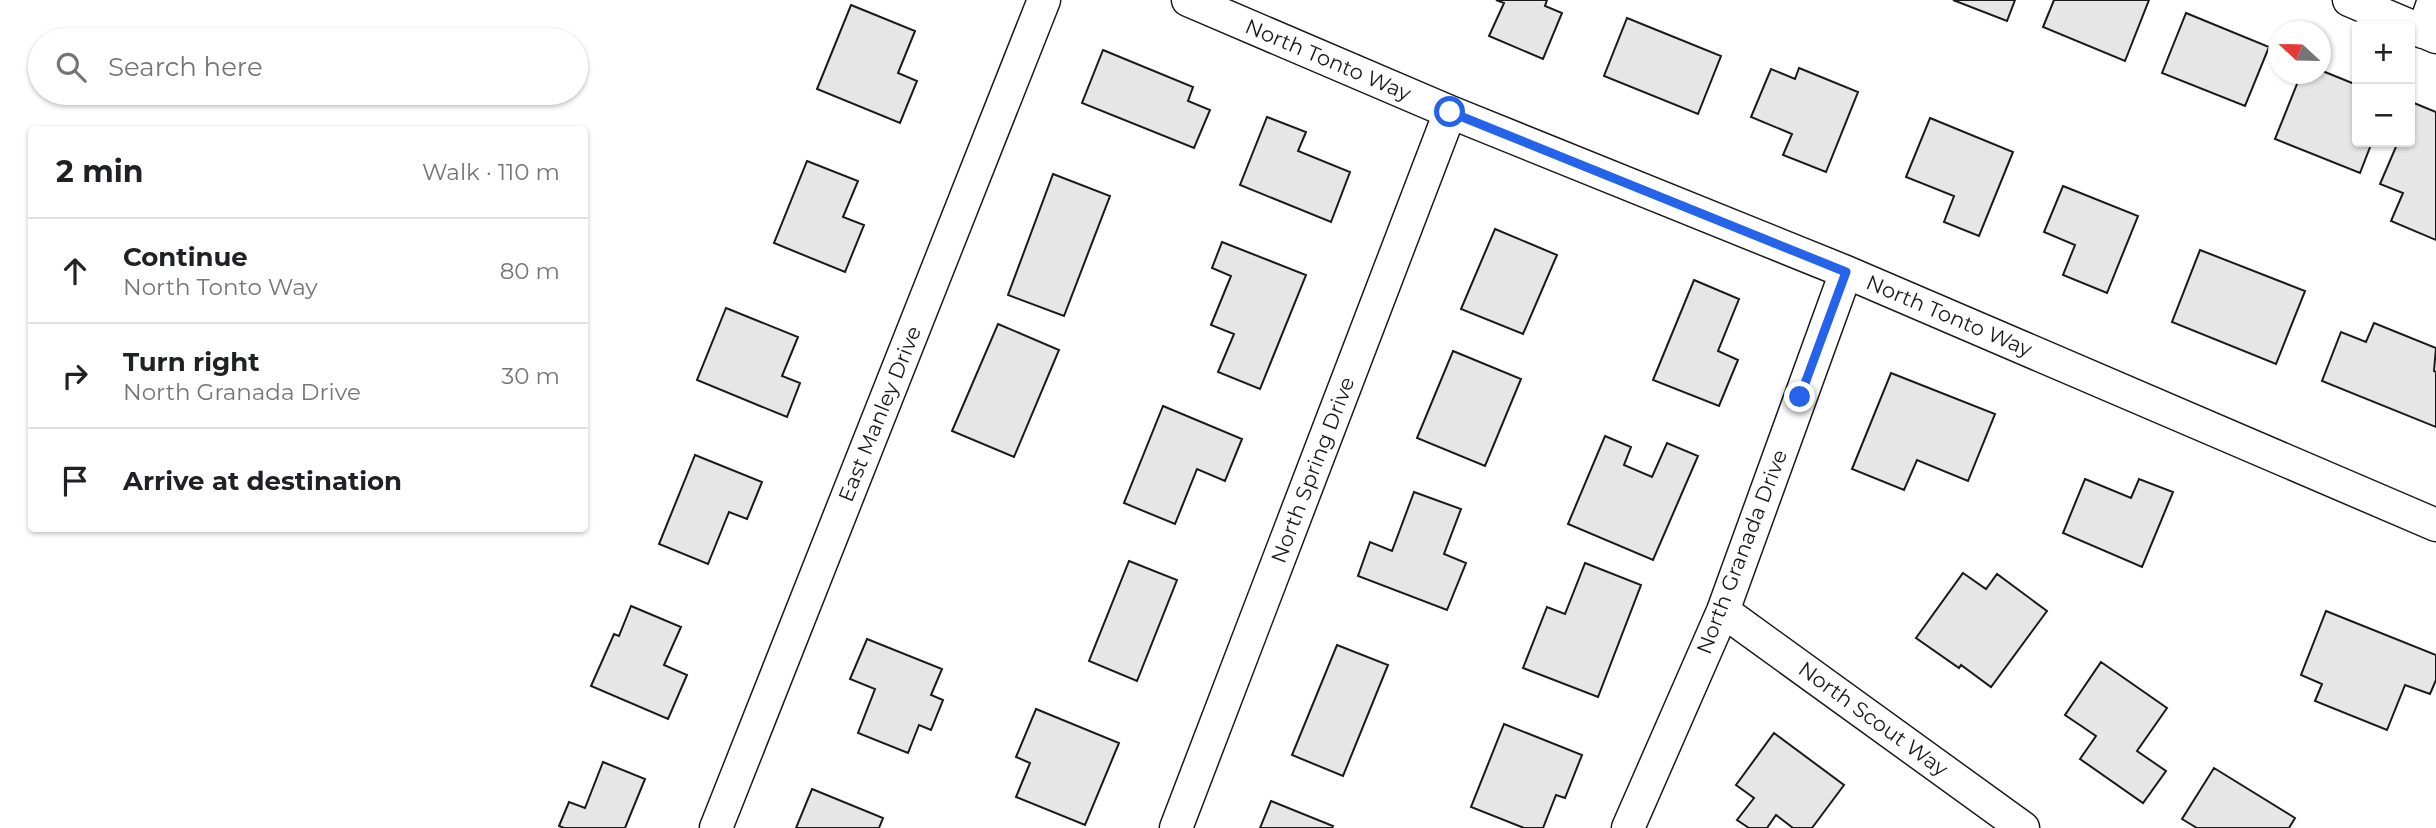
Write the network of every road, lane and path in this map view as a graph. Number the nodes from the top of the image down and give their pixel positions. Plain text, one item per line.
1 (1044, 0) edge
2 (1188, 0) edge
3 (2348, 0) edge
4 (2434, 0) edge
5 (2430, 35) edge
6 (1450, 112) junction
7 (1846, 272) junction
8 (2436, 525) edge
9 (1723, 611) junction
10 (716, 828) edge
11 (1176, 828) edge
12 (1628, 828) edge
13 (2023, 828) edge

1 - 10 street, East Manley Drive
2 - 6 street, North Tonto Way
3 - 5 street
4 - 5 street
6 - 7 street, North Tonto Way
6 - 11 street, North Spring Drive
7 - 8 street, North Tonto Way
7 - 9 street, North Granada Drive
9 - 12 street, North Granada Drive
9 - 13 street, North Scout Way

